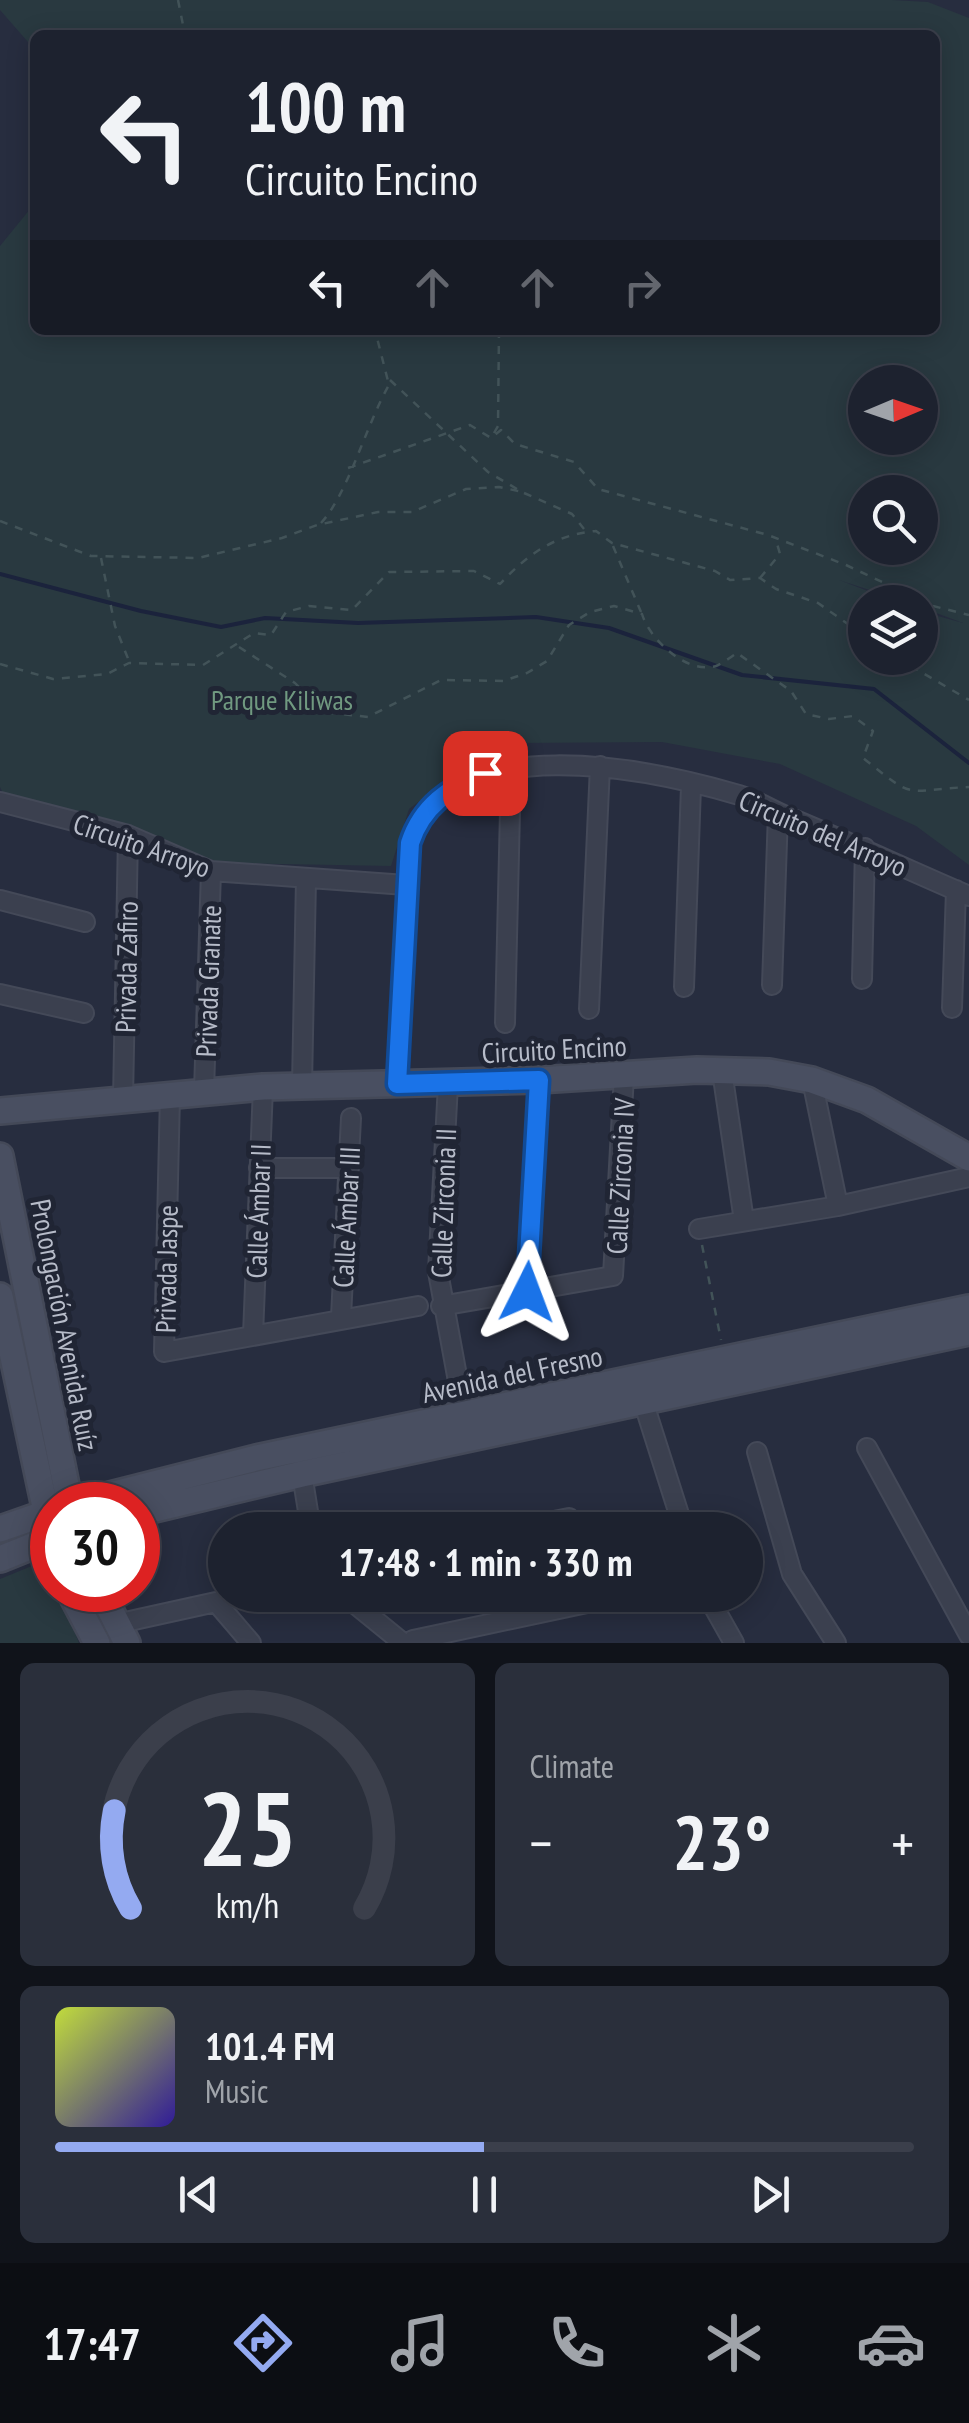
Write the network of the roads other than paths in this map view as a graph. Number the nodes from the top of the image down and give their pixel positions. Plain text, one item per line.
1 (600, 766) junction
2 (511, 768) junction
3 (691, 786) junction
4 (0, 802) edge
5 (778, 813) junction
6 (128, 835) junction
7 (866, 848) junction
8 (212, 871) junction
9 (306, 879) junction
10 (406, 885) junction
11 (962, 893) edge
12 (0, 900) edge
13 (84, 922) dead end
14 (862, 979) dead end
15 (772, 984) dead end
16 (684, 987) dead end
17 (0, 994) edge
18 (952, 1008) dead end
19 (590, 1009) dead end
20 (84, 1013) dead end
21 (506, 1023) dead end
22 (722, 1070) junction
23 (624, 1075) junction
24 (539, 1080) junction
25 (812, 1080) junction
26 (397, 1084) junction
27 (448, 1084) junction
28 (302, 1086) junction
29 (264, 1087) junction
30 (204, 1091) junction
31 (170, 1095) junction
32 (123, 1100) junction
33 (0, 1111) edge
34 (351, 1118) dead end
35 (0, 1156) edge
36 (969, 1158) edge
37 (259, 1168) junction
38 (350, 1168) junction
39 (969, 1177) edge
40 (838, 1206) junction
41 (744, 1221) junction
42 (699, 1229) road end
43 (527, 1292) junction
44 (0, 1296) edge
45 (418, 1306) dead end
46 (442, 1306) junction
47 (969, 1308) edge
48 (341, 1317) junction
49 (969, 1332) edge
50 (253, 1336) junction
51 (644, 1404) junction
52 (467, 1428) junction
53 (867, 1448) dead end
54 (756, 1452) dead end
55 (302, 1474) junction
56 (54, 1482) edge
57 (57, 1482) edge
58 (160, 1483) edge
59 (160, 1509) edge
60 (308, 1512) edge
61 (678, 1512) edge
62 (30, 1519) edge
63 (0, 1529) edge
64 (30, 1547) edge
65 (0, 1559) edge
66 (81, 1612) edge
67 (367, 1612) edge
68 (539, 1612) edge
69 (717, 1612) edge
70 (121, 1633) edge
71 (969, 1635) edge
72 (404, 1640) edge
73 (97, 1643) edge
74 (251, 1643) edge
75 (734, 1643) edge
76 (836, 1643) edge

1 - 2 street, Circuito del Arroyo
1 - 3 street, Circuito del Arroyo
1 - 19 street
2 - 10 street, Circuito del Arroyo
2 - 21 street
3 - 5 street, Circuito del Arroyo
3 - 16 street
4 - 6 street, Circuito Arroyo
5 - 7 street, Circuito del Arroyo
5 - 15 street
6 - 8 street, Circuito Arroyo
6 - 32 street, Privada Zafiro
7 - 11 street, Circuito del Arroyo
7 - 14 street
8 - 9 street, Circuito Arroyo
8 - 30 street, Privada Granate
9 - 10 street, Circuito Arroyo
9 - 28 street
10 - 26 street, Circuito del Arroyo
11 - 18 street
12 - 13 street
17 - 20 street
22 - 23 street, Circuito Encino
22 - 25 street, Circuito Encino
22 - 41 street
23 - 24 street, Circuito Encino
23 - 43 street, Calle Zirconia IV
24 - 27 street, Circuito Encino
24 - 43 street
25 - 36 street, Circuito Encino
25 - 40 street
26 - 27 street, Circuito Encino
26 - 28 street, Circuito Encino
27 - 46 street, Calle Zirconia II
28 - 29 street, Circuito Encino
29 - 30 street, Circuito Encino
29 - 37 street, Calle Ámbar II
30 - 31 street, Circuito Encino
31 - 32 street, Circuito Encino
31 - 50 street, Privada Jaspe
32 - 33 street, Circuito Encino
34 - 38 street, Calle Ámbar III
35 - 57 street, Prolongación Avenida Ruíz
37 - 38 street
37 - 50 street, Calle Ámbar II
38 - 48 street, Calle Ámbar III
39 - 40 street
40 - 41 street
41 - 42 street
43 - 46 street
44 - 56 street, Prolongación Avenida Ruíz
45 - 48 street
46 - 52 street, Calle Zirconia II
47 - 52 street, Avenida del Fresno
48 - 50 street
49 - 51 street, Avenida del Fresno
51 - 52 street, Avenida del Fresno
51 - 61 street
52 - 55 street, Avenida del Fresno
52 - 58 street, Avenida del Fresno
53 - 71 street
54 - 76 street
55 - 59 street, Avenida del Fresno
55 - 60 street
62 - 63 street, Avenida del Fresno
64 - 65 street
66 - 73 street
67 - 72 street
68 - 72 street
69 - 75 street
70 - 74 street

